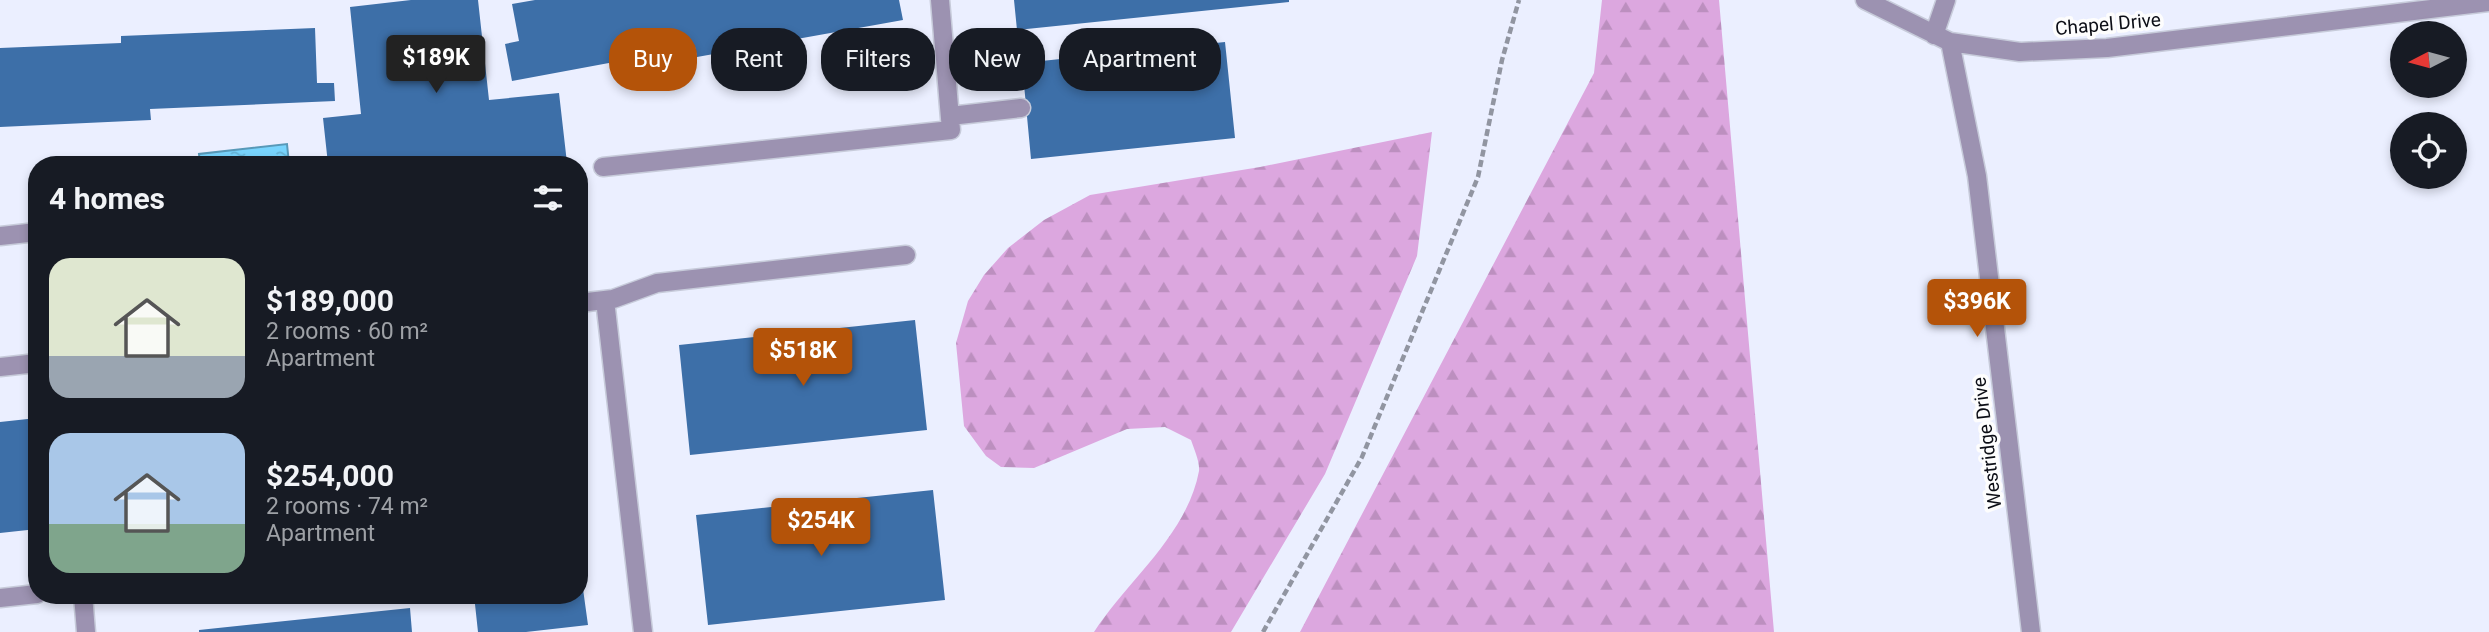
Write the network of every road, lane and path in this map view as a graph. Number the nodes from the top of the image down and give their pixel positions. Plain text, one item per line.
1 (940, 0) edge
2 (1518, 0) edge
3 (1865, 0) edge
4 (1946, 0) edge
5 (2489, 2) edge
6 (1942, 38) junction
7 (1021, 108) dead end
8 (950, 116) junction
9 (603, 167) dead end
10 (28, 233) edge
11 (0, 236) edge
12 (906, 255) dead end
13 (606, 300) junction
14 (588, 302) edge
15 (28, 364) edge
16 (0, 367) edge
17 (28, 595) edge
18 (0, 598) edge
19 (84, 604) edge
20 (86, 632) edge
21 (643, 632) edge
22 (1263, 632) edge
23 (2031, 632) edge

1 - 8 street
2 - 22 path
3 - 6 street, Chapel Drive
4 - 6 street
5 - 6 street, Chapel Drive
6 - 23 street, Westridge Drive
7 - 8 street
8 - 9 street
10 - 11 street
12 - 13 street
13 - 14 street
13 - 21 street
15 - 16 street
17 - 18 street
19 - 20 street

